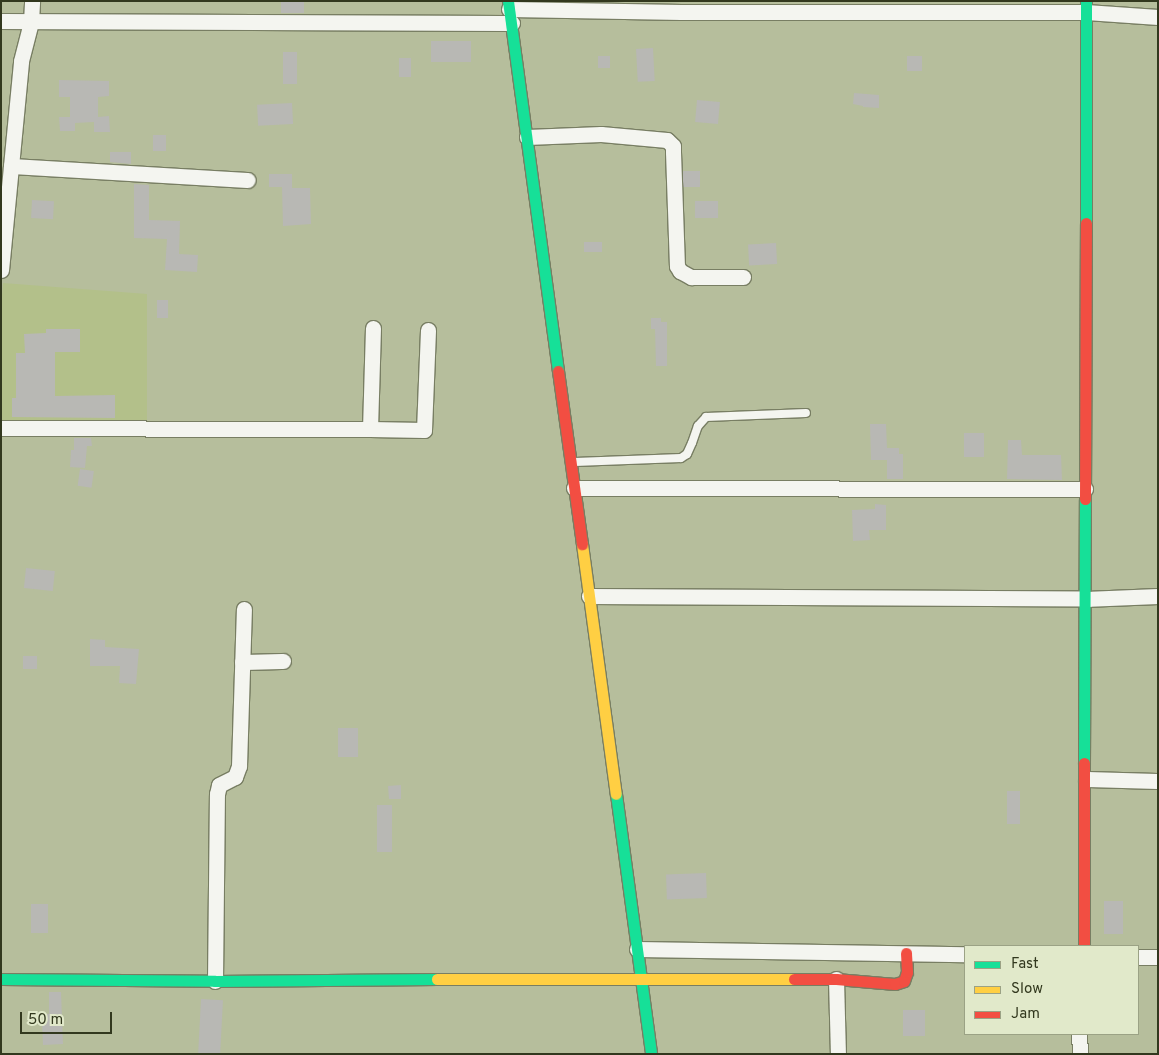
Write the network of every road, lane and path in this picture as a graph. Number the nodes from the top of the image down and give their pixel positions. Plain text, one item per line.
1 (32, 1) edge
2 (681, 7) edge
3 (894, 7) edge
4 (1086, 7) edge
5 (510, 11) edge
6 (1158, 17) edge
7 (1, 21) edge
8 (31, 22) junction
9 (527, 137) junction
10 (11, 166) junction
11 (248, 180) dead end
12 (1, 270) edge
13 (744, 277) dead end
14 (373, 328) dead end
15 (428, 330) dead end
16 (806, 413) dead end
17 (1, 428) edge
18 (370, 428) junction
19 (571, 462) junction
20 (574, 488) junction
21 (1085, 489) junction
22 (589, 596) junction
23 (1158, 596) edge
24 (1087, 599) junction
25 (244, 608) dead end
26 (283, 661) dead end
27 (242, 662) junction
28 (1086, 779) junction
29 (1158, 781) edge
30 (1084, 945) edge
31 (637, 949) junction
32 (906, 953) junction
33 (964, 954) edge
34 (1139, 957) edge
35 (1158, 957) edge
36 (641, 978) junction
37 (836, 979) junction
38 (1, 980) edge
39 (215, 981) junction
40 (1079, 1035) edge
41 (651, 1054) edge
42 (838, 1054) edge
43 (1080, 1054) edge

1 - 8 street
2 - 3 street
2 - 5 street
3 - 4 street
4 - 6 street
4 - 21 main road
5 - 8 street
5 - 9 main road
7 - 8 street
8 - 10 street
9 - 13 street
9 - 19 main road
10 - 11 street
10 - 12 street
14 - 18 street
15 - 18 street
16 - 19 lane
17 - 18 street
19 - 20 main road
20 - 21 street
20 - 22 main road
21 - 24 main road
22 - 24 street
22 - 31 main road
23 - 24 street
24 - 28 main road
25 - 27 street
26 - 27 street
27 - 39 street
28 - 29 street
28 - 30 main road
31 - 32 street
31 - 36 main road
32 - 33 street
32 - 37 main road
34 - 35 street
36 - 37 main road
36 - 39 main road
36 - 41 main road
37 - 42 street
38 - 39 main road
40 - 43 street

